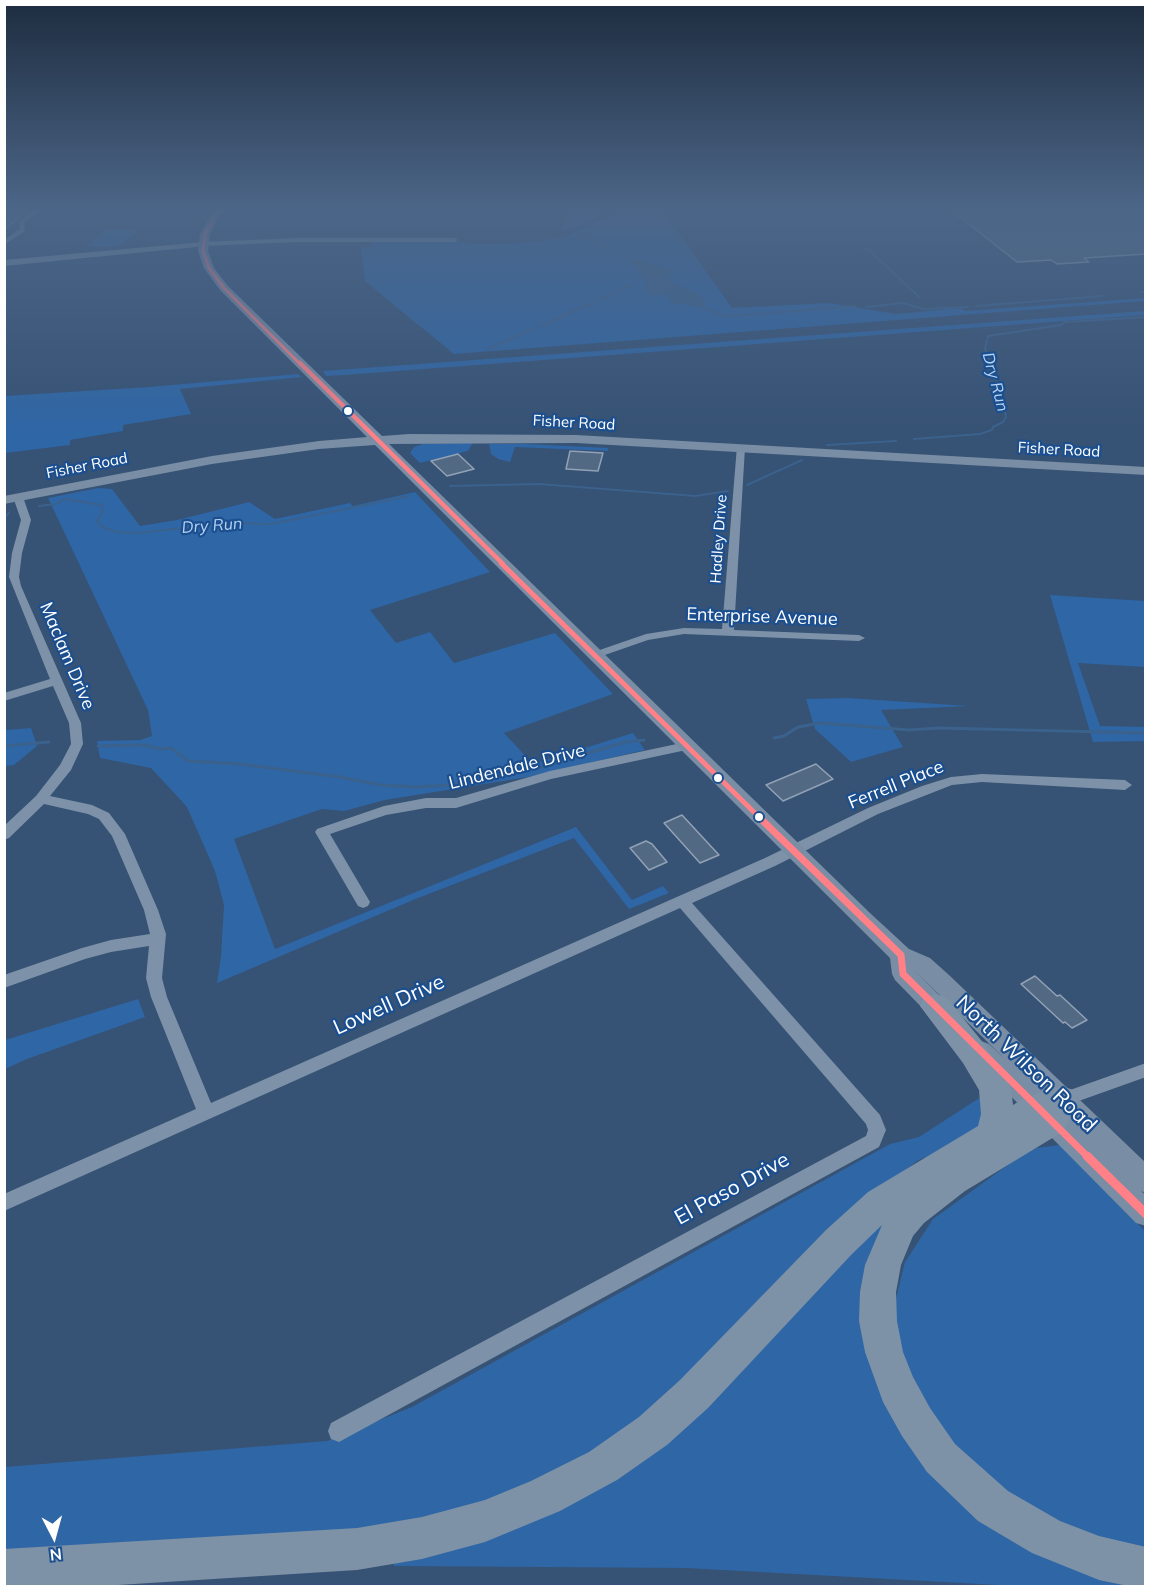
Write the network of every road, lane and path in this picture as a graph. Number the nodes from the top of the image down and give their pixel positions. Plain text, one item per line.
1 (221, 284) edge
2 (377, 440) junction
3 (740, 448) junction
4 (1146, 471) edge
5 (11, 499) edge
6 (9, 578) edge
7 (728, 631) junction
8 (859, 638) dead end
9 (596, 655) junction
10 (57, 681) junction
11 (4, 697) edge
12 (686, 746) junction
13 (1125, 785) dead end
14 (41, 799) junction
15 (4, 835) edge
16 (794, 851) junction
17 (681, 900) junction
18 (363, 902) dead end
19 (158, 939) junction
20 (901, 955) junction
21 (4, 982) edge
22 (935, 1006) junction
23 (1146, 1070) edge
24 (1051, 1109) junction
25 (206, 1112) junction
26 (992, 1136) junction
27 (1146, 1181) edge
28 (4, 1203) edge
29 (1146, 1214) edge
30 (339, 1431) dead end
31 (1146, 1569) edge
32 (4, 1571) edge

1 - 2 main road, North Wilson Road
2 - 3 main road, Fisher Road
2 - 5 main road, Fisher Road
2 - 9 main road, North Wilson Road
3 - 4 main road, Fisher Road
3 - 7 street, Hadley Drive
5 - 6 street, Maclam Drive
6 - 10 street, Maclam Drive
7 - 8 street, Enterprise Avenue
7 - 9 street, Enterprise Avenue
9 - 12 main road, North Wilson Road
10 - 11 street
10 - 14 street, Maclam Drive
12 - 16 main road, North Wilson Road
12 - 18 street, Lindendale Drive
13 - 16 street, Ferrell Place
14 - 15 street
14 - 19 street
16 - 17 street, Lowell Drive
16 - 20 main road, North Wilson Road
17 - 25 street, Lowell Drive
17 - 30 street, El Paso Drive
19 - 21 street
19 - 25 street
20 - 22 main road, North Wilson Road
20 - 24 main road, North Wilson Road
22 - 24 main road, North Wilson Road
22 - 26 highway
23 - 24 street
24 - 26 highway
24 - 27 main road, North Wilson Road
24 - 29 main road, North Wilson Road
24 - 31 highway
25 - 28 street, Lowell Drive
26 - 32 highway

